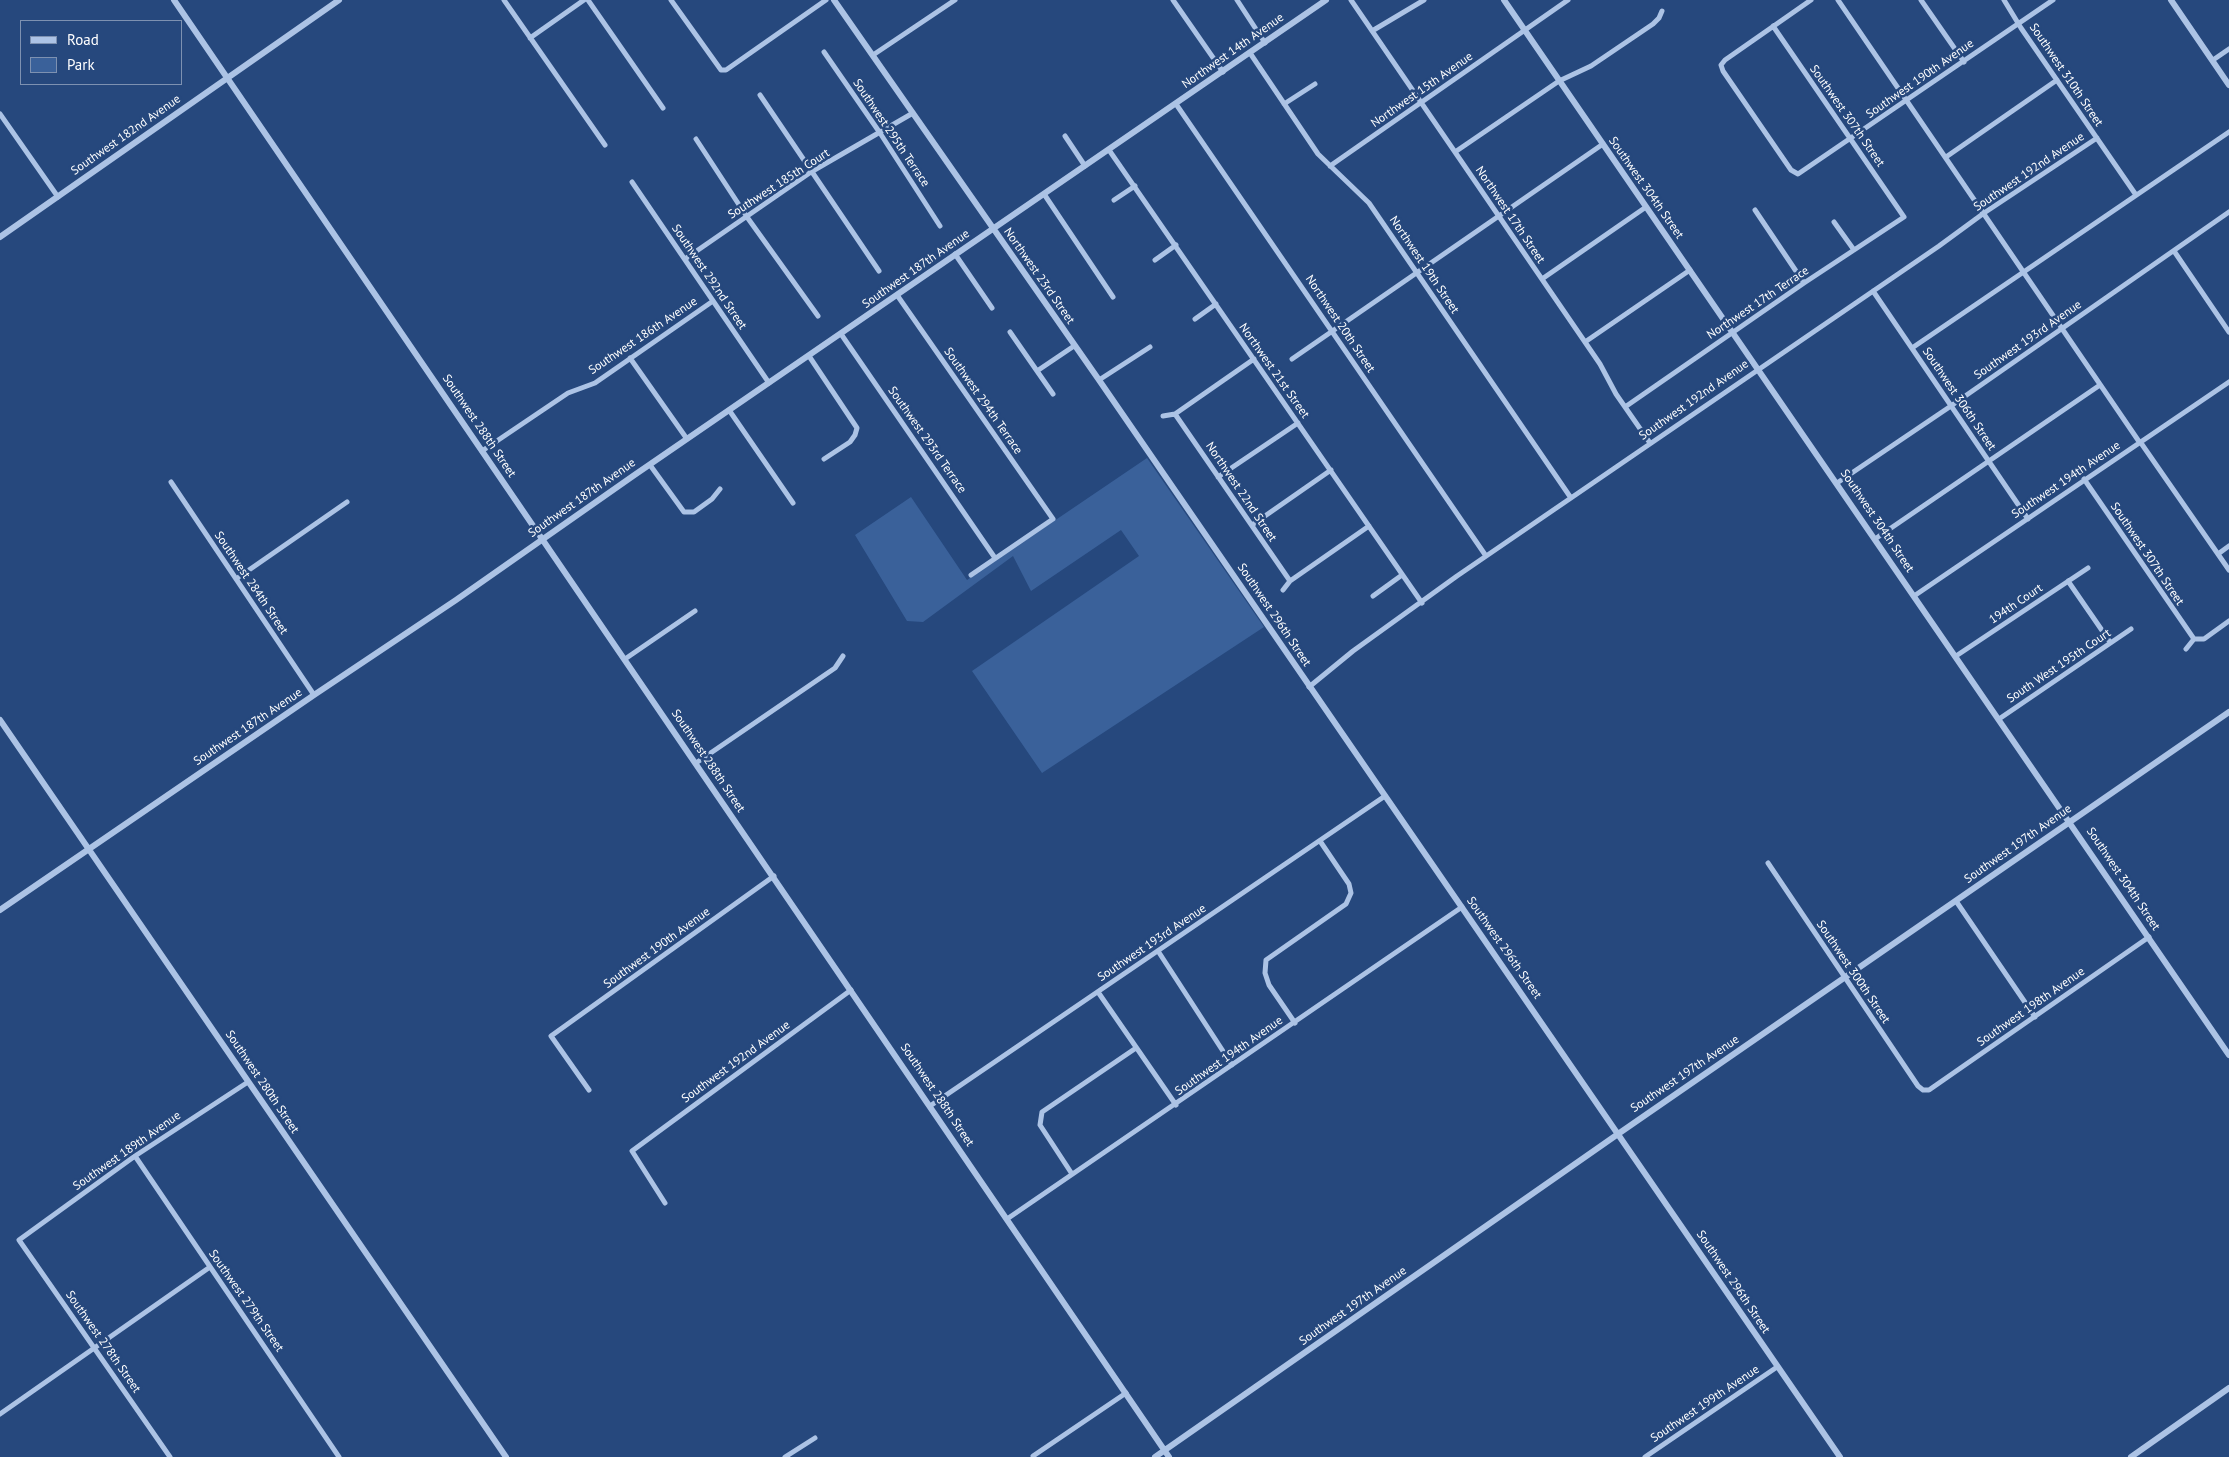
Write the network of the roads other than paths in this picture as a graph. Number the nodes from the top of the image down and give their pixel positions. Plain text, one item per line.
1 (174, 0) edge
2 (339, 0) edge
3 (504, 0) edge
4 (584, 0) edge
5 (588, 0) edge
6 (670, 0) edge
7 (826, 0) edge
8 (834, 0) edge
9 (954, 0) edge
10 (1173, 0) edge
11 (1237, 0) edge
12 (1326, 0) edge
13 (1351, 0) edge
14 (1424, 0) edge
15 (1504, 0) edge
16 (1568, 0) edge
17 (1812, 0) edge
18 (1838, 0) edge
19 (1922, 0) edge
20 (2004, 0) edge
21 (2053, 0) edge
22 (2171, 0) edge
23 (1662, 11) dead end
24 (2019, 23) junction
25 (1773, 26) junction
26 (1525, 30) junction
27 (1372, 31) junction
28 (530, 38) junction
29 (1265, 43) junction
30 (2229, 49) edge
31 (824, 52) dead end
32 (1250, 54) junction
33 (873, 56) junction
34 (2213, 60) junction
35 (1964, 62) junction
36 (1223, 72) junction
37 (228, 78) junction
38 (2057, 80) junction
39 (1559, 81) junction
40 (1315, 84) dead end
41 (2229, 85) edge
42 (760, 95) dead end
43 (1907, 101) junction
44 (1422, 103) junction
45 (1176, 104) junction
46 (1284, 104) junction
47 (663, 108) dead end
48 (913, 113) junction
49 (0, 114) edge
50 (2229, 132) edge
51 (880, 133) junction
52 (1065, 136) dead end
53 (2097, 138) junction
54 (696, 139) dead end
55 (1850, 139) junction
56 (605, 144) dead end
57 (1603, 144) junction
58 (1109, 150) junction
59 (1455, 152) junction
60 (1946, 157) junction
61 (1085, 166) junction
62 (1330, 166) junction
63 (811, 172) junction
64 (632, 182) dead end
65 (1135, 186) junction
66 (1044, 194) junction
67 (2136, 195) junction
68 (58, 197) junction
69 (1114, 200) dead end
70 (1646, 207) junction
71 (1755, 210) dead end
72 (2229, 212) edge
73 (1984, 213) junction
74 (1498, 216) junction
75 (747, 217) junction
76 (1904, 217) joint
77 (1834, 222) dead end
78 (940, 226) dead end
79 (993, 230) junction
80 (0, 237) edge
81 (1176, 245) junction
82 (1854, 250) junction
83 (2174, 251) junction
84 (956, 254) junction
85 (685, 259) junction
86 (1155, 260) dead end
87 (1690, 270) junction
88 (879, 271) dead end
89 (2024, 271) junction
90 (1417, 272) junction
91 (1542, 279) junction
92 (1804, 283) junction
93 (1873, 292) junction
94 (897, 295) junction
95 (1113, 297) dead end
96 (713, 301) junction
97 (1216, 304) junction
98 (992, 308) dead end
99 (818, 316) dead end
100 (1195, 319) dead end
101 (2063, 328) junction
102 (1333, 331) junction
103 (1010, 332) dead end
104 (1733, 332) junction
105 (2229, 332) edge
106 (841, 334) junction
107 (1585, 342) junction
108 (1074, 346) junction
109 (1150, 347) dead end
110 (1912, 348) junction
111 (809, 356) junction
112 (630, 358) junction
113 (1254, 358) junction
114 (1292, 359) dead end
115 (1758, 368) junction
116 (1037, 371) junction
117 (1099, 380) junction
118 (2229, 382) edge
119 (769, 383) junction
120 (2100, 385) junction
121 (1053, 394) dead end
122 (1951, 406) junction
123 (1625, 407) junction
124 (729, 410) junction
125 (1175, 414) junction
126 (1163, 416) dead end
127 (1298, 423) junction
128 (687, 439) junction
129 (1650, 443) junction
130 (2140, 443) junction
131 (482, 451) junction
132 (1148, 452) joint
133 (824, 459) dead end
134 (1989, 462) junction
135 (650, 465) junction
136 (1331, 470) junction
137 (1218, 477) junction
138 (2084, 480) junction
139 (172, 482) dead end
140 (1837, 482) junction
141 (720, 488) dead end
142 (1571, 498) junction
143 (347, 502) dead end
144 (793, 503) dead end
145 (2028, 519) junction
146 (1252, 525) junction
147 (1369, 526) junction
148 (543, 539) junction
149 (1875, 539) junction
150 (2229, 546) edge
151 (2218, 554) junction
152 (1486, 556) junction
153 (995, 558) junction
154 (2088, 568) dead end
155 (2229, 570) edge
156 (971, 575) dead end
157 (1402, 575) junction
158 (236, 579) junction
159 (1290, 581) junction
160 (2068, 581) junction
161 (1283, 590) dead end
162 (1373, 596) dead end
163 (1914, 596) junction
164 (1422, 603) junction
165 (695, 611) dead end
166 (2229, 621) edge
167 (2131, 630) dead end
168 (2194, 640) junction
169 (2110, 642) junction
170 (2186, 649) dead end
171 (843, 656) dead end
172 (1956, 656) junction
173 (625, 659) junction
174 (1309, 687) junction
175 (314, 695) junction
176 (2229, 712) edge
177 (1999, 719) junction
178 (0, 720) edge
179 (696, 763) junction
180 (1385, 796) junction
181 (2070, 822) junction
182 (1320, 841) junction
183 (90, 850) junction
184 (1768, 863) dead end
185 (774, 876) junction
186 (1956, 901) junction
187 (1462, 907) junction
188 (0, 910) edge
189 (2149, 937) junction
190 (1158, 951) junction
191 (1845, 978) junction
192 (851, 990) junction
193 (1098, 992) junction
194 (2035, 1017) junction
195 (1294, 1023) junction
196 (1136, 1048) junction
197 (2229, 1055) edge
198 (1232, 1065) junction
199 (248, 1082) junction
200 (589, 1090) dead end
201 (1923, 1090) joint
202 (1176, 1105) junction
203 (930, 1106) junction
204 (1618, 1134) junction
205 (135, 1156) junction
206 (1072, 1174) junction
207 (665, 1203) dead end
208 (1007, 1219) junction
209 (19, 1240) joint
210 (210, 1267) junction
211 (96, 1348) junction
212 (1777, 1367) junction
213 (2229, 1388) edge
214 (1126, 1393) junction
215 (0, 1414) edge
216 (816, 1438) dead end
217 (1165, 1450) junction
218 (1033, 1456) edge
219 (170, 1457) edge
220 (340, 1457) edge
221 (506, 1457) edge
222 (785, 1457) edge
223 (1155, 1457) edge
224 (1170, 1457) edge
225 (1645, 1457) edge
226 (1840, 1457) edge
227 (2131, 1457) edge

1 - 37 street, Southwest 288th Street
2 - 37 street, Southwest 182nd Avenue
3 - 28 street
4 - 28 street
5 - 47 street
6 - 7 street
8 - 33 street
9 - 33 street
10 - 36 street
11 - 29 street
12 - 29 street, Northwest 14th Avenue
13 - 27 street, Northwest 17th Street
14 - 27 street
15 - 26 street, Southwest 304th Street
16 - 26 street, Northwest 15th Avenue
17 - 25 street
18 - 43 street
19 - 35 street
20 - 24 street, Southwest 310th Street
21 - 24 street, Southwest 190th Avenue
22 - 34 street
23 - 39 street
24 - 35 street, Southwest 190th Avenue
24 - 38 street, Southwest 310th Street
25 - 55 street, Southwest 307th Street
25 - 55 street, Southwest 190th Avenue
26 - 39 street, Southwest 304th Street
26 - 44 street, Northwest 15th Avenue
27 - 44 street, Northwest 17th Street
28 - 56 street
29 - 32 street, Northwest 14th Avenue
30 - 34 street
31 - 51 street, Southwest 295th Terrace
32 - 36 street, Northwest 14th Avenue
32 - 46 street, Northwest 19th Street
33 - 48 street
34 - 41 street
35 - 43 street, Southwest 190th Avenue
36 - 45 street, Northwest 14th Avenue
37 - 68 street, Southwest 182nd Avenue
37 - 131 street, Southwest 288th Street
38 - 53 street, Southwest 310th Street
38 - 60 street
39 - 57 street, Southwest 304th Street
39 - 59 street
40 - 46 street
42 - 63 street
43 - 55 street, Southwest 190th Avenue
43 - 60 street
44 - 59 street, Northwest 17th Street
44 - 62 street, Northwest 15th Avenue
45 - 58 street, Southwest 187th Avenue
45 - 102 street, Northwest 20th Street
46 - 62 street, Northwest 19th Street
48 - 51 street, Southwest 185th Court
48 - 79 street, Northwest 23rd Street
49 - 68 street
50 - 67 street
51 - 63 street, Southwest 185th Court
51 - 78 street, Southwest 295th Terrace
52 - 61 street
53 - 67 street, Southwest 310th Street
53 - 73 street, Southwest 192nd Avenue
54 - 75 street
55 - 76 street, Southwest 307th Street
57 - 70 street, Southwest 304th Street
57 - 74 street
58 - 61 street, Southwest 187th Avenue
58 - 65 street, Northwest 21st Street
59 - 74 street, Northwest 17th Street
60 - 73 street
61 - 66 street, Southwest 187th Avenue
62 - 90 street, Northwest 19th Street
63 - 75 street, Southwest 185th Court
63 - 88 street
64 - 85 street, Southwest 292nd Street
65 - 69 street
65 - 81 street, Northwest 21st Street
66 - 79 street, Southwest 187th Avenue
66 - 95 street
67 - 89 street
68 - 80 street, Southwest 182nd Avenue
70 - 87 street, Southwest 304th Street
70 - 91 street
71 - 92 street
72 - 83 street, Southwest 193rd Avenue
73 - 89 street
73 - 93 street, Southwest 192nd Avenue
74 - 90 street
74 - 91 street, Northwest 17th Street
75 - 85 street, Southwest 185th Court
75 - 99 street
76 - 82 street, Northwest 17th Terrace
77 - 82 street
79 - 84 street, Southwest 187th Avenue
79 - 108 street, Northwest 23rd Street
81 - 86 street
81 - 97 street, Northwest 21st Street
82 - 92 street, Northwest 17th Terrace
83 - 101 street, Southwest 193rd Avenue
83 - 105 street
84 - 94 street, Southwest 187th Avenue
84 - 98 street
85 - 96 street, Southwest 292nd Street
87 - 104 street, Southwest 304th Street
87 - 107 street
89 - 101 street
89 - 110 street
90 - 102 street
90 - 142 street, Northwest 19th Street
91 - 107 street, Northwest 17th Street
92 - 104 street, Northwest 17th Terrace
93 - 110 street, Southwest 306th Street
93 - 115 street, Southwest 192nd Avenue
94 - 106 street, Southwest 187th Avenue
94 - 153 street, Southwest 294th Terrace
96 - 112 street, Southwest 186th Avenue
96 - 119 street, Southwest 292nd Street
97 - 100 street
97 - 113 street, Northwest 21st Street
101 - 120 street
101 - 122 street, Southwest 193rd Avenue
102 - 114 street
102 - 152 street, Northwest 20th Street
103 - 116 street
104 - 115 street, Southwest 304th Street
104 - 123 street, Northwest 17th Terrace
106 - 111 street, Southwest 187th Avenue
106 - 153 street, Southwest 293rd Terrace
107 - 123 street, Northwest 17th Street
108 - 116 street
108 - 117 street, Northwest 23rd Street
109 - 117 street
110 - 122 street, Southwest 306th Street
111 - 119 street, Southwest 187th Avenue
111 - 133 street
112 - 128 street
112 - 131 street, Southwest 186th Avenue
113 - 125 street
113 - 127 street, Northwest 21st Street
115 - 129 street, Southwest 192nd Avenue
115 - 140 street, Southwest 304th Street
116 - 121 street
117 - 132 street, Northwest 23rd Street
118 - 130 street, Southwest 194th Avenue
119 - 124 street, Southwest 187th Avenue
120 - 130 street
120 - 134 street
122 - 134 street, Southwest 306th Street
122 - 140 street, Southwest 193rd Avenue
123 - 129 street, Northwest 17th Street
124 - 128 street, Southwest 187th Avenue
124 - 144 street
125 - 126 street
125 - 137 street, Northwest 22nd Street
127 - 136 street, Northwest 21st Street
127 - 137 street
128 - 135 street, Southwest 187th Avenue
129 - 142 street, Southwest 192nd Avenue
130 - 138 street, Southwest 194th Avenue
130 - 151 street
131 - 148 street, Southwest 288th Street
132 - 174 street, Southwest 296th Street
134 - 145 street, Southwest 306th Street
134 - 149 street
135 - 141 street
135 - 148 street, Southwest 187th Avenue
136 - 146 street
136 - 147 street, Northwest 21st Street
137 - 146 street, Northwest 22nd Street
138 - 145 street, Southwest 194th Avenue
138 - 168 street, Southwest 307th Street
139 - 158 street, Southwest 284th Street
140 - 149 street, Southwest 304th Street
142 - 152 street, Southwest 192nd Avenue
143 - 158 street
145 - 163 street, Southwest 194th Avenue
146 - 159 street, Northwest 22nd Street
147 - 157 street, Northwest 21st Street
147 - 159 street
148 - 173 street, Southwest 288th Street
148 - 175 street, Southwest 187th Avenue
149 - 163 street, Southwest 304th Street
150 - 151 street
151 - 155 street
152 - 164 street, Southwest 192nd Avenue
153 - 156 street
154 - 160 street, 194th Court
157 - 162 street
157 - 164 street, Northwest 21st Street
158 - 175 street, Southwest 284th Street
159 - 161 street
160 - 169 street
160 - 172 street, 194th Court
163 - 172 street, Southwest 304th Street
164 - 174 street, Southwest 192nd Avenue
165 - 173 street
166 - 168 street
167 - 169 street, South West 195th Court
168 - 170 street
169 - 177 street, South West 195th Court
171 - 179 street
172 - 177 street, Southwest 304th Street
173 - 179 street, Southwest 288th Street
174 - 180 street, Southwest 296th Street
175 - 183 street, Southwest 187th Avenue
176 - 181 street, Southwest 197th Avenue
177 - 181 street, Southwest 304th Street
178 - 183 street, Southwest 280th Street
179 - 185 street, Southwest 288th Street
180 - 182 street, Southwest 193rd Avenue
180 - 187 street, Southwest 296th Street
181 - 186 street, Southwest 197th Avenue
181 - 189 street, Southwest 304th Street
182 - 190 street, Southwest 193rd Avenue
182 - 195 street
183 - 188 street, Southwest 187th Avenue
183 - 199 street, Southwest 280th Street
184 - 191 street, Southwest 300th Street
185 - 192 street, Southwest 288th Street
185 - 200 street, Southwest 190th Avenue
186 - 191 street, Southwest 197th Avenue
186 - 194 street
187 - 195 street, Southwest 194th Avenue
187 - 204 street, Southwest 296th Street
189 - 194 street, Southwest 198th Avenue
189 - 197 street, Southwest 304th Street
190 - 193 street, Southwest 193rd Avenue
190 - 198 street
191 - 201 street, Southwest 300th Street
191 - 204 street, Southwest 197th Avenue
192 - 203 street, Southwest 288th Street
192 - 207 street, Southwest 192nd Avenue
193 - 196 street
193 - 203 street, Southwest 193rd Avenue
194 - 201 street, Southwest 198th Avenue
195 - 198 street, Southwest 194th Avenue
196 - 202 street
196 - 206 street
198 - 202 street, Southwest 194th Avenue
199 - 205 street, Southwest 189th Avenue
199 - 221 street, Southwest 280th Street
202 - 206 street, Southwest 194th Avenue
203 - 208 street, Southwest 288th Street
204 - 212 street, Southwest 296th Street
204 - 217 street, Southwest 197th Avenue
205 - 209 street, Southwest 189th Avenue
205 - 210 street, Southwest 279th Street
206 - 208 street, Southwest 194th Avenue
208 - 214 street, Southwest 288th Street
209 - 211 street, Southwest 278th Street
210 - 211 street
210 - 220 street, Southwest 279th Street
211 - 215 street
211 - 219 street, Southwest 278th Street
212 - 225 street, Southwest 199th Avenue
212 - 226 street, Southwest 296th Street
213 - 227 street
214 - 217 street, Southwest 288th Street
214 - 218 street
216 - 222 street
217 - 223 street, Southwest 197th Avenue
217 - 224 street, Southwest 288th Street

